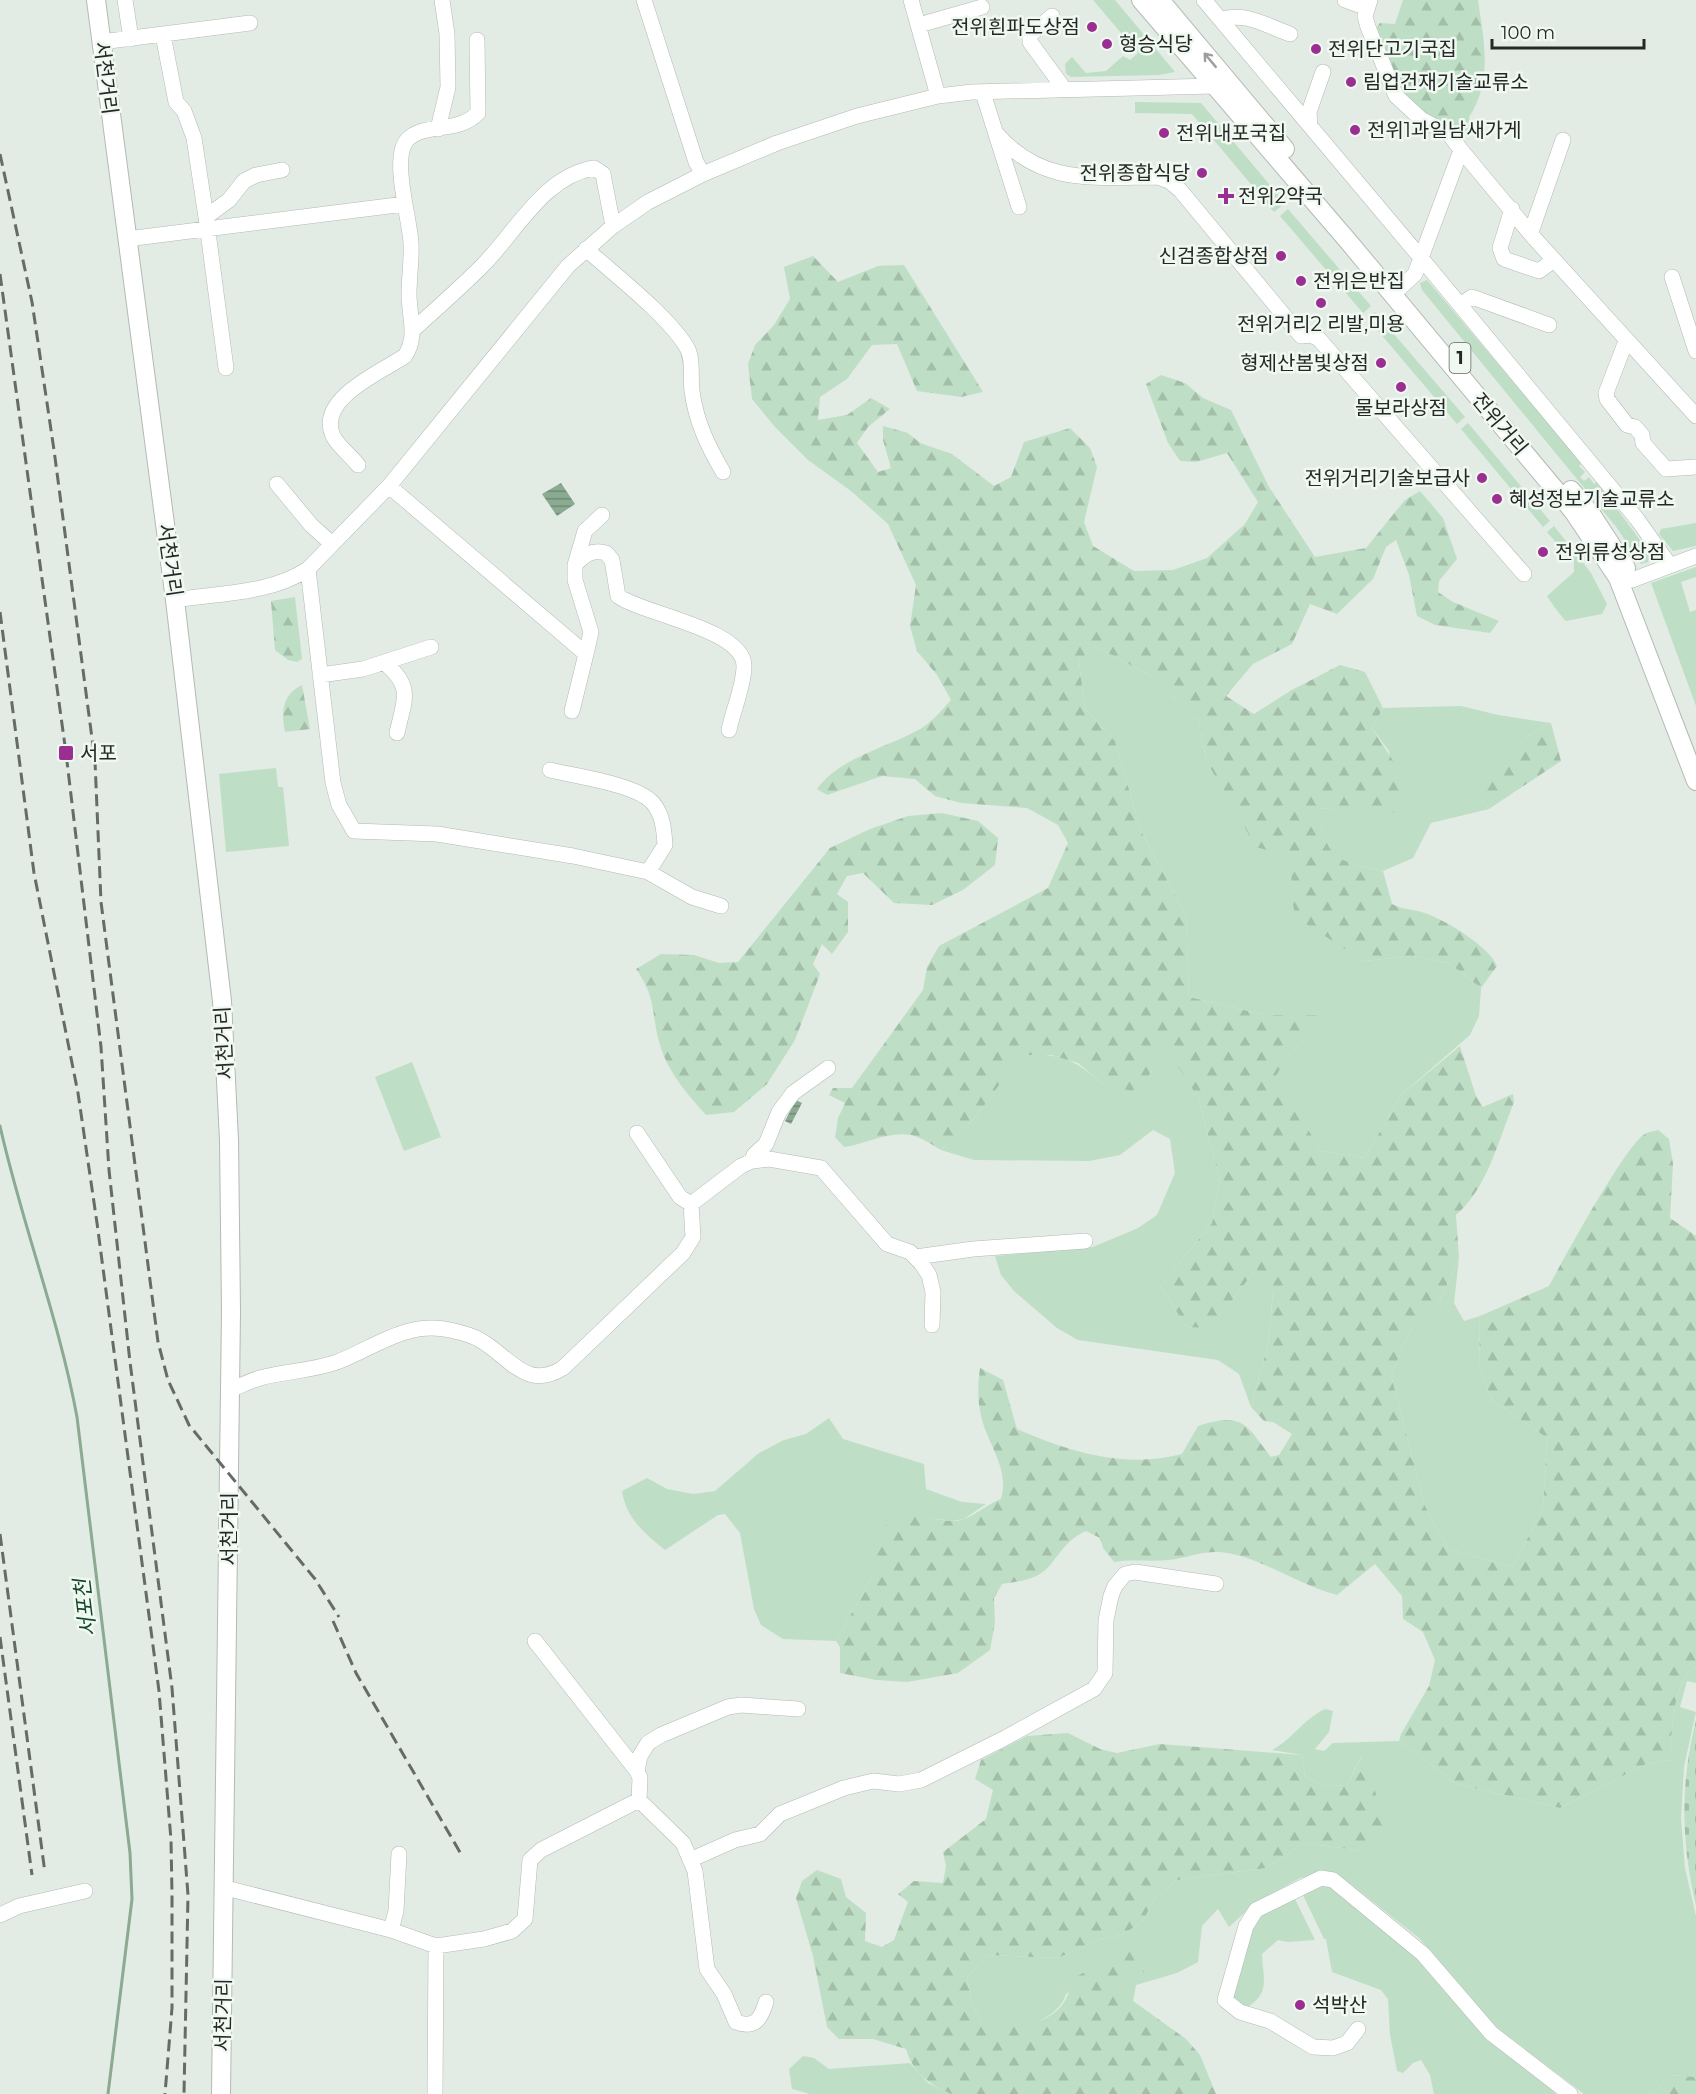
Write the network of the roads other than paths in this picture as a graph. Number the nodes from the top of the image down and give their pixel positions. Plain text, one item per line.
1 (96, 0) edge
2 (125, 0) edge
3 (442, 0) edge
4 (644, 0) edge
5 (911, 0) edge
6 (1141, 0) edge
7 (1160, 0) edge
8 (1204, 0) edge
9 (1345, 0) edge
10 (1368, 4) edge
11 (982, 7) dead end
12 (1052, 16) dead end
13 (1221, 20) junction
14 (250, 23) dead end
15 (919, 25) junction
16 (1290, 34) dead end
17 (163, 35) junction
18 (131, 39) junction
19 (477, 40) dead end
20 (101, 42) junction
21 (1323, 72) dead end
22 (1214, 86) junction
23 (1065, 90) junction
24 (983, 93) junction
25 (938, 96) junction
26 (1310, 126) junction
27 (438, 129) junction
28 (996, 134) junction
29 (1563, 140) dead end
30 (1461, 150) junction
31 (282, 170) dead end
32 (703, 174) junction
33 (405, 204) junction
34 (1019, 207) dead end
35 (1512, 209) junction
36 (206, 222) junction
37 (613, 226) junction
38 (1531, 232) junction
39 (127, 239) junction
40 (586, 249) junction
41 (1421, 258) junction
42 (1554, 260) junction
43 (1672, 277) dead end
44 (1401, 287) junction
45 (1460, 305) junction
46 (1549, 325) dead end
47 (413, 330) junction
48 (1626, 341) junction
49 (1696, 351) edge
50 (226, 368) dead end
51 (1696, 416) edge
52 (358, 465) dead end
53 (1696, 467) edge
54 (723, 472) dead end
55 (277, 484) dead end
56 (389, 486) junction
57 (602, 515) dead end
58 (332, 544) junction
59 (1696, 556) edge
60 (1669, 564) junction
61 (575, 565) junction
62 (308, 569) junction
63 (1524, 574) dead end
64 (1632, 580) junction
65 (175, 600) junction
66 (431, 647) dead end
67 (586, 654) junction
68 (385, 663) junction
69 (320, 675) junction
70 (572, 711) dead end
71 (729, 730) dead end
72 (397, 734) dead end
73 (1696, 755) edge
74 (549, 770) dead end
75 (1696, 781) edge
76 (648, 872) junction
77 (721, 906) dead end
78 (828, 1068) dead end
79 (637, 1133) dead end
80 (752, 1161) junction
81 (690, 1204) junction
82 (1085, 1241) dead end
83 (916, 1257) junction
84 (932, 1325) dead end
85 (230, 1389) junction
86 (1216, 1584) dead end
87 (535, 1641) dead end
88 (798, 1710) dead end
89 (637, 1771) junction
90 (639, 1800) junction
91 (399, 1854) dead end
92 (690, 1860) junction
93 (226, 1888) junction
94 (85, 1891) dead end
95 (0, 1915) edge
96 (391, 1930) junction
97 (436, 1946) junction
98 (766, 2002) dead end
99 (1358, 2029) dead end
100 (221, 2094) edge
101 (435, 2094) edge
102 (1570, 2094) edge

1 - 20 main road, 서천거리
2 - 18 street
3 - 27 street
4 - 32 street
5 - 15 street
6 - 22 main road, 전위거리 / 1
44 -> 7 main road, 전위거리 / 1
8 - 13 street
9 - 10 street
10 - 30 street
11 - 15 street
12 - 23 street
13 - 16 street
13 - 26 street
14 - 17 street
15 - 25 street
17 - 18 street
17 - 36 street
18 - 20 street
19 - 27 street
20 - 39 main road, 서천거리
21 - 26 street
22 - 23 street
22 - 75 main road, 전위거리 / 1
23 - 24 street
24 - 25 street
24 - 28 street
25 - 32 street
26 - 41 street
27 - 33 street
28 - 34 street
28 - 63 street
29 - 38 street
30 - 35 street
30 - 41 street
31 - 36 street
32 - 37 street
33 - 36 street
33 - 47 street
35 - 38 street
35 - 42 street
36 - 39 street
36 - 50 street
37 - 40 street
37 - 47 street
38 - 42 street
39 - 65 main road, 서천거리
40 - 54 street
40 - 56 street
41 - 44 street
41 - 45 street
42 - 48 street
43 - 49 street
44 - 64 main road, 전위거리 / 1
45 - 46 street
45 - 60 street
47 - 52 street
48 - 51 street
48 - 53 street
55 - 58 street
56 - 58 street
56 - 67 street
57 - 61 street
58 - 62 street
59 - 60 street
60 - 64 street
61 - 67 street
61 - 71 street
62 - 65 street
62 - 69 street
64 - 73 main road, 전위거리 / 1
65 - 85 main road, 서천거리
66 - 68 street
67 - 70 street
68 - 69 street
68 - 72 street
69 - 76 street
74 - 76 street
76 - 77 street
78 - 80 street
79 - 81 street
80 - 81 street
80 - 83 street
81 - 85 street
82 - 83 street
83 - 84 street
85 - 93 main road, 서천거리
86 - 92 street
87 - 89 street
88 - 89 street
89 - 90 street
90 - 92 street
90 - 97 street
91 - 96 street
92 - 98 street
93 - 96 street
93 - 100 main road, 서천거리
94 - 95 street
96 - 97 street
97 - 101 street
99 - 102 street

